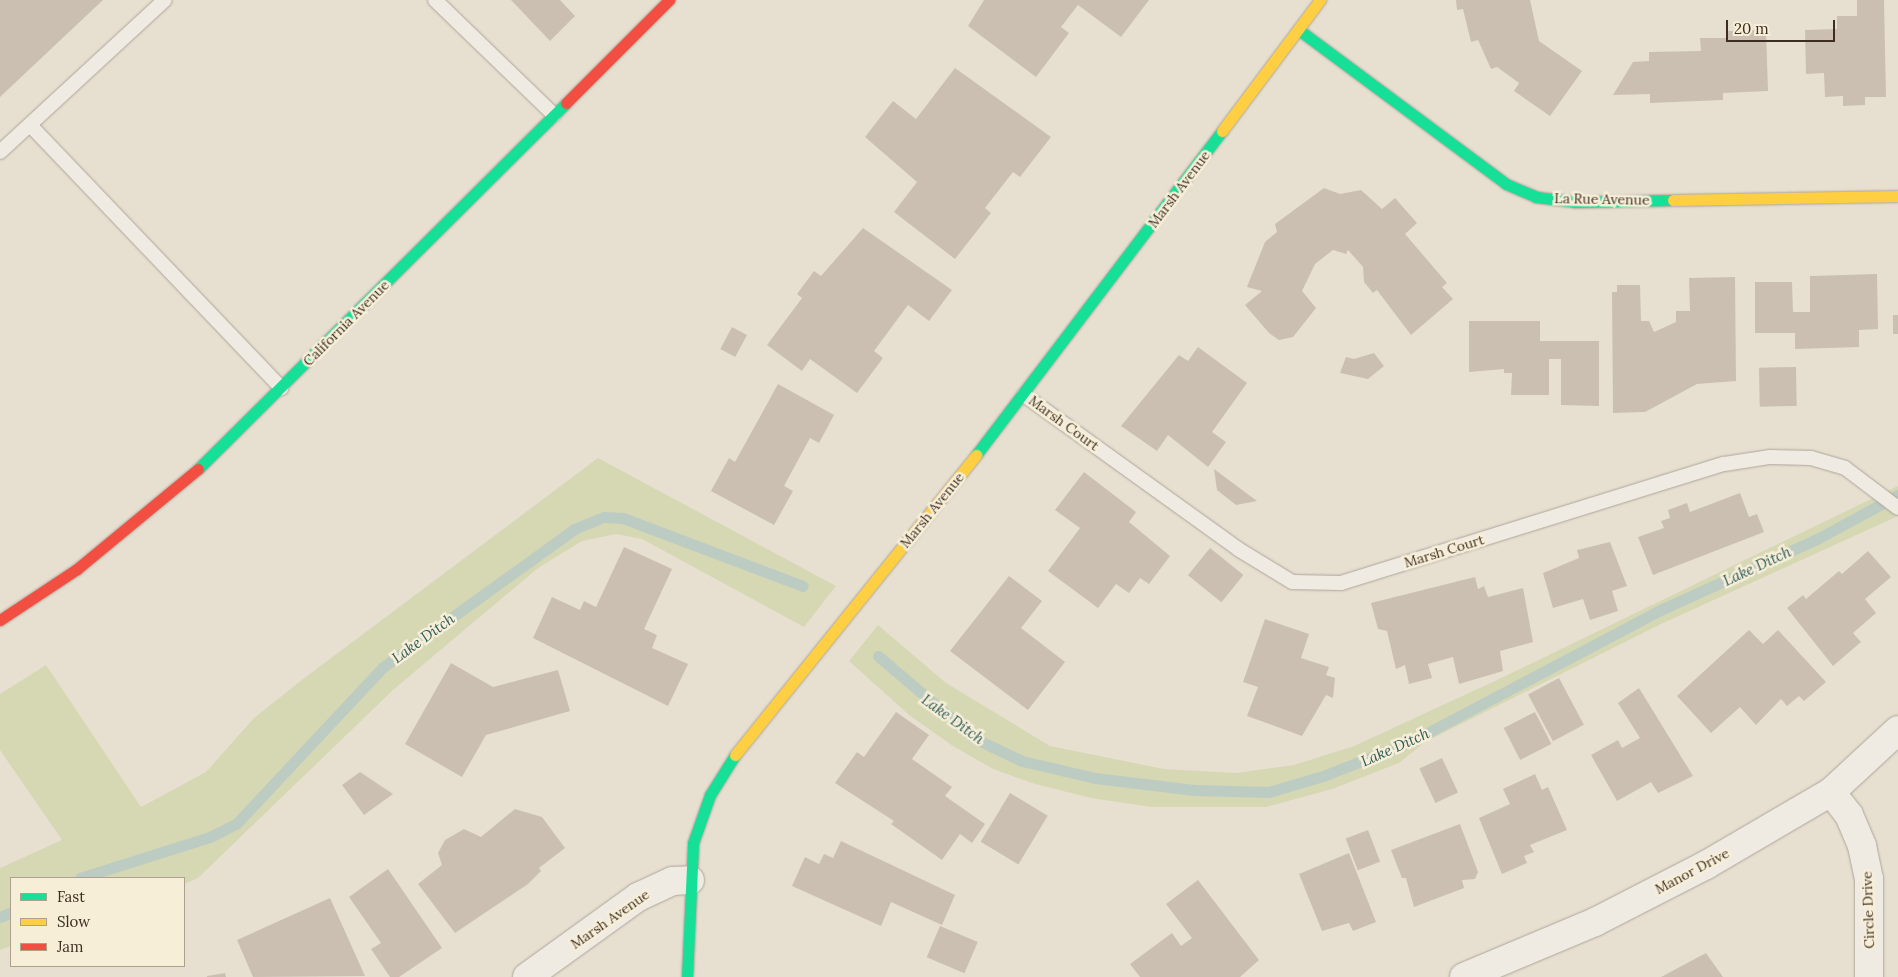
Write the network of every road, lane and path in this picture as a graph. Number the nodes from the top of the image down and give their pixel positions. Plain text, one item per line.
1 (165, 0) edge
2 (435, 0) edge
3 (669, 0) edge
4 (1320, 0) edge
5 (1300, 30) junction
6 (554, 115) junction
7 (30, 124) junction
8 (0, 152) edge
9 (1898, 196) edge
10 (281, 388) junction
11 (1024, 395) junction
12 (1898, 508) edge
13 (0, 620) edge
14 (1898, 730) edge
15 (1831, 792) junction
16 (690, 880) junction
17 (527, 977) edge
18 (687, 977) edge
19 (1464, 977) edge
20 (1869, 977) edge

1 - 7 lane
2 - 6 lane
3 - 6 street, California Avenue
4 - 5 street, Marsh Avenue
5 - 9 street, La Rue Avenue
5 - 11 street, Marsh Avenue
6 - 10 street, California Avenue
7 - 8 lane
7 - 10 lane
10 - 13 street, California Avenue
11 - 12 lane, Marsh Court
11 - 16 street, Marsh Avenue
14 - 15 street, Manor Drive
15 - 19 street, Manor Drive
15 - 20 street, Circle Drive
16 - 17 street, Marsh Avenue
16 - 18 street

